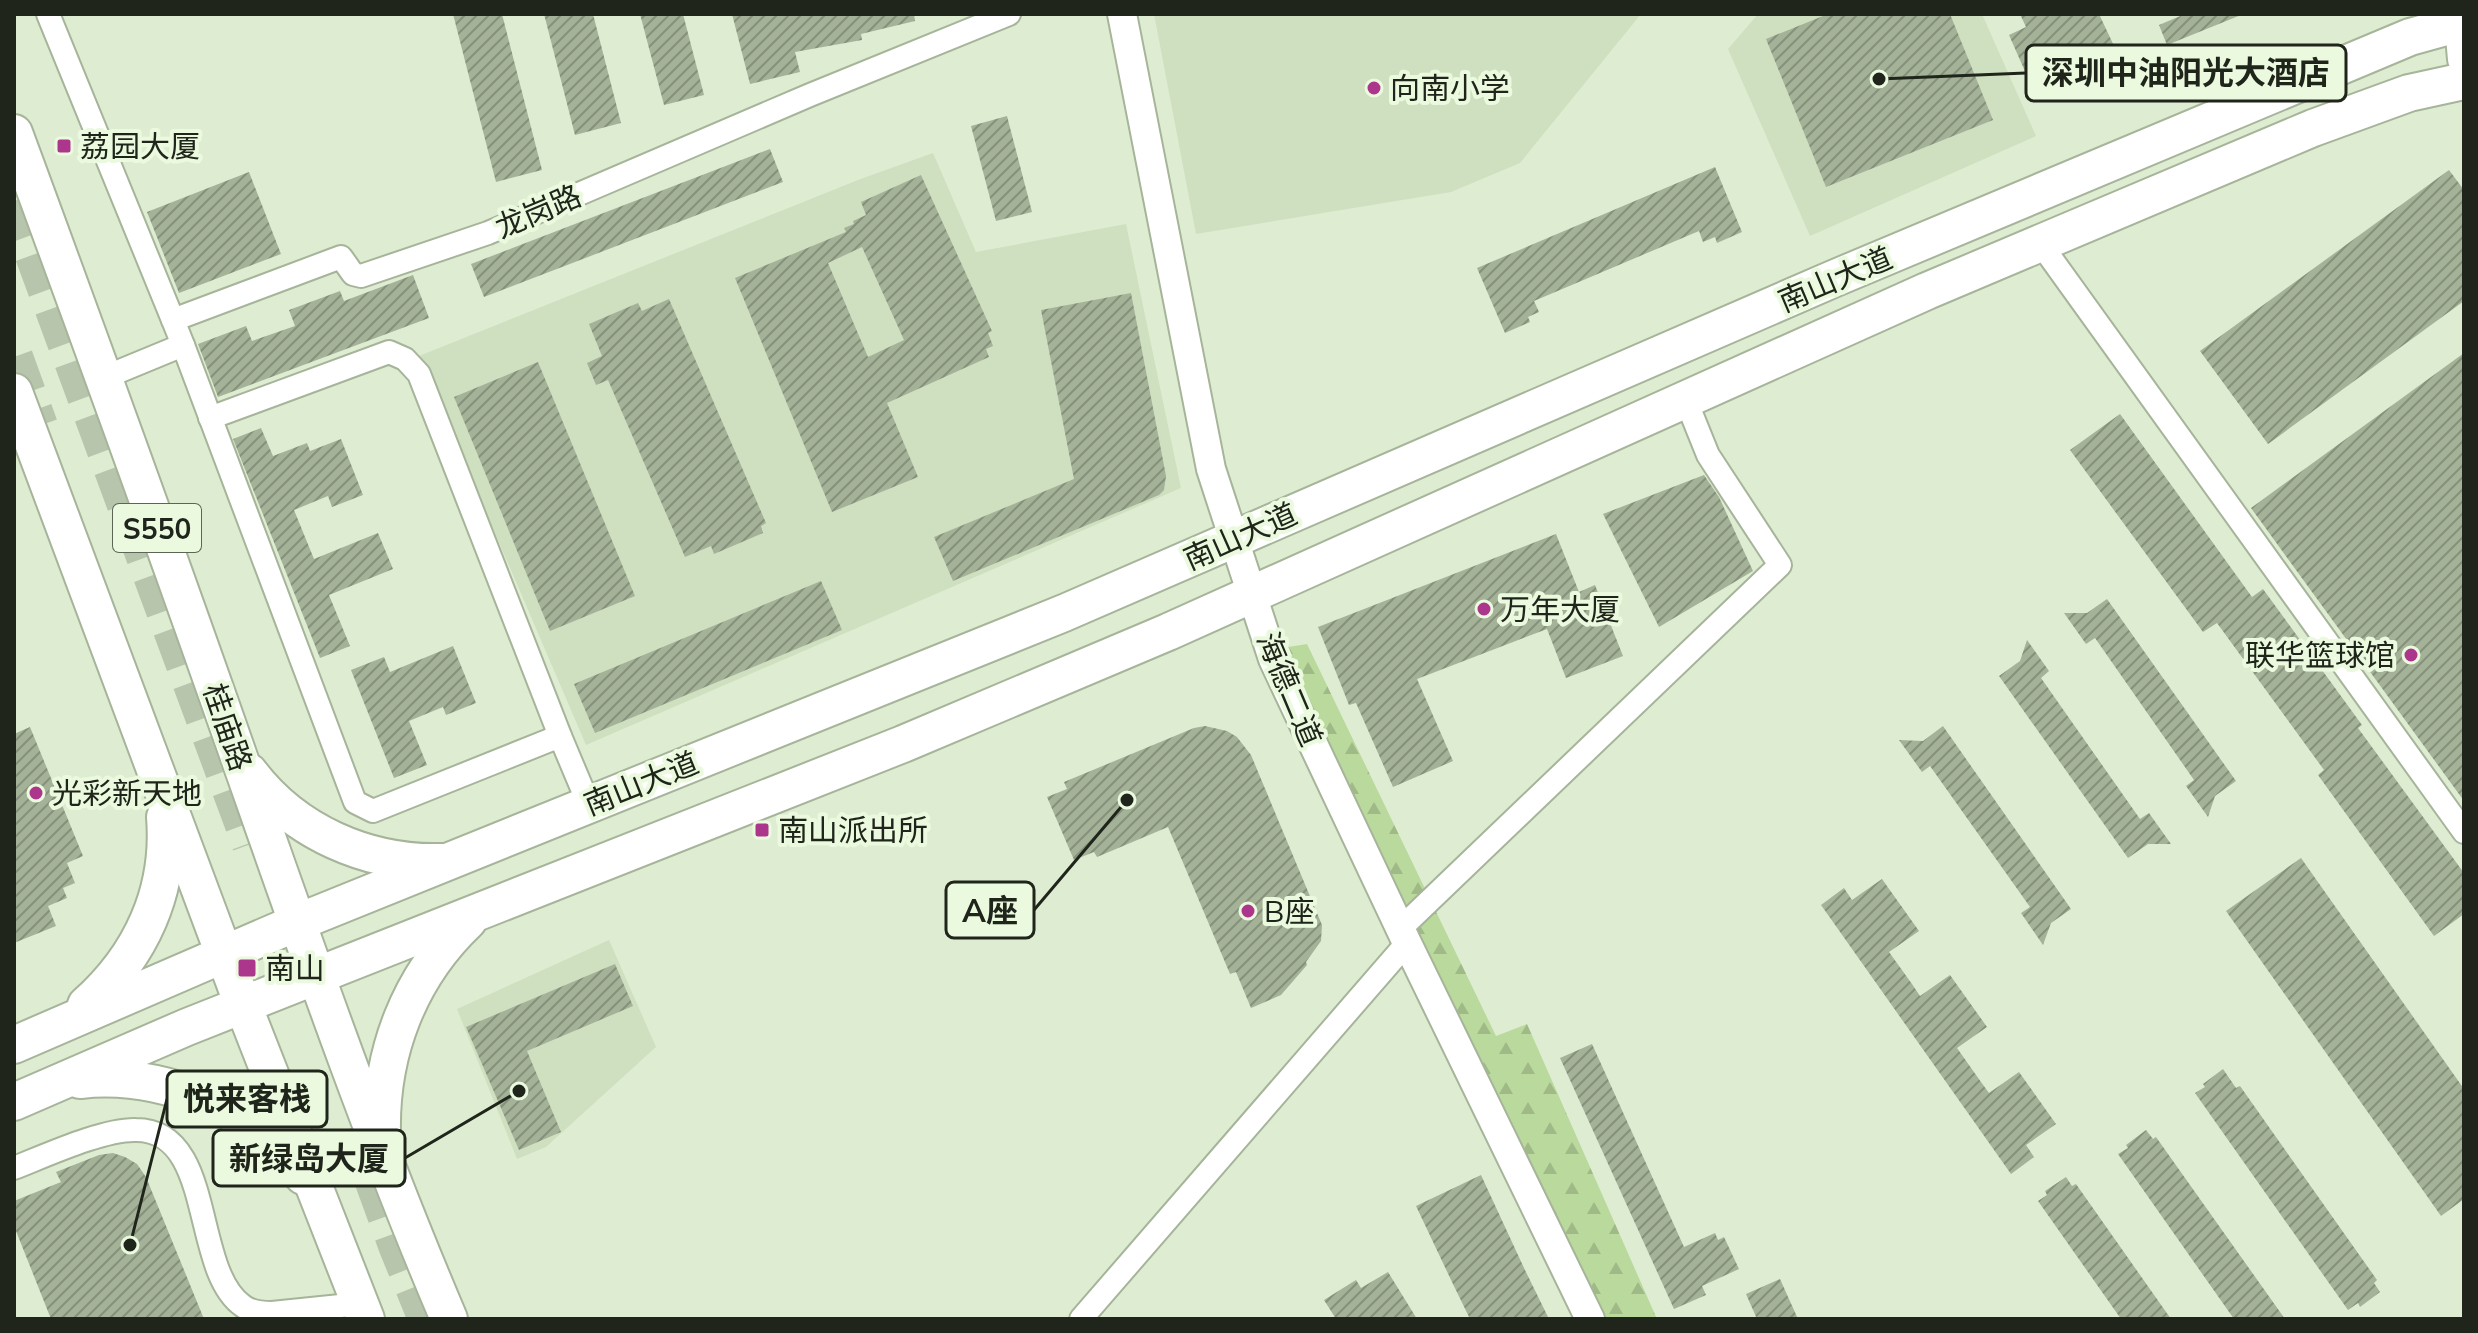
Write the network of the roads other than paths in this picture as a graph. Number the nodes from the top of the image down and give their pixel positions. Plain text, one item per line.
1 (48, 14) edge
2 (1009, 14) edge
3 (1122, 14) edge
4 (2398, 14) edge
5 (2461, 20) edge
6 (2464, 59) edge
7 (2464, 81) edge
8 (2290, 87) junction
9 (14, 133) edge
10 (2040, 243) junction
11 (173, 320) junction
12 (183, 345) junction
13 (103, 378) junction
14 (14, 392) edge
15 (1685, 398) junction
16 (210, 418) junction
17 (1234, 539) junction
18 (1252, 594) junction
19 (560, 736) junction
20 (240, 760) junction
21 (158, 780) junction
22 (589, 805) junction
23 (2464, 832) edge
24 (451, 862) junction
25 (478, 912) junction
26 (296, 923) junction
27 (1403, 936) junction
28 (225, 953) junction
29 (316, 976) junction
30 (243, 1005) junction
31 (26, 1040) edge
32 (59, 1083) junction
33 (14, 1102) edge
34 (385, 1159) junction
35 (14, 1168) edge
36 (317, 1193) junction
37 (363, 1312) edge
38 (449, 1319) edge
39 (1081, 1319) edge
40 (1590, 1319) edge

1 - 11 street
2 - 11 street, 龙岗路
3 - 17 street, 海德二道
4 - 8 main road
5 - 6 main road
5 - 8 main road, 南山大道
7 - 10 main road, 南山大道
8 - 17 main road, 南山大道
9 - 13 main road, 桂庙路 / S550
10 - 15 main road, 南山大道
10 - 23 street
11 - 12 street
12 - 13 street
12 - 16 street
13 - 20 main road, 桂庙路 / S550
14 - 21 main road, S550
15 - 18 main road, 南山大道
15 - 27 street
16 - 19 street
16 - 19 street
17 - 18 street, 海德二道
17 - 22 main road, 南山大道
18 - 25 main road, 南山大道
18 - 27 street, 海德二道
19 - 22 street
20 - 24 main road
20 - 26 main road, 桂庙路 / S550
21 - 28 main road, S550
21 - 31 main road
22 - 24 main road, 南山大道
24 - 26 main road, 南山大道
25 - 29 main road, 南山大道
25 - 34 main road
26 - 28 main road, 南山大道
26 - 29 main road, 桂庙路 / S550
27 - 39 street
27 - 40 street, 海德二道
28 - 30 main road, S550
28 - 31 main road, 南山大道
29 - 30 main road, 南山大道
29 - 34 main road, 桂庙路 / S550
30 - 32 main road, 南山大道
30 - 36 main road, S550
32 - 33 main road, 南山大道
32 - 36 main road
34 - 38 main road, 桂庙路 / S550
35 - 37 street
36 - 37 main road, S550

